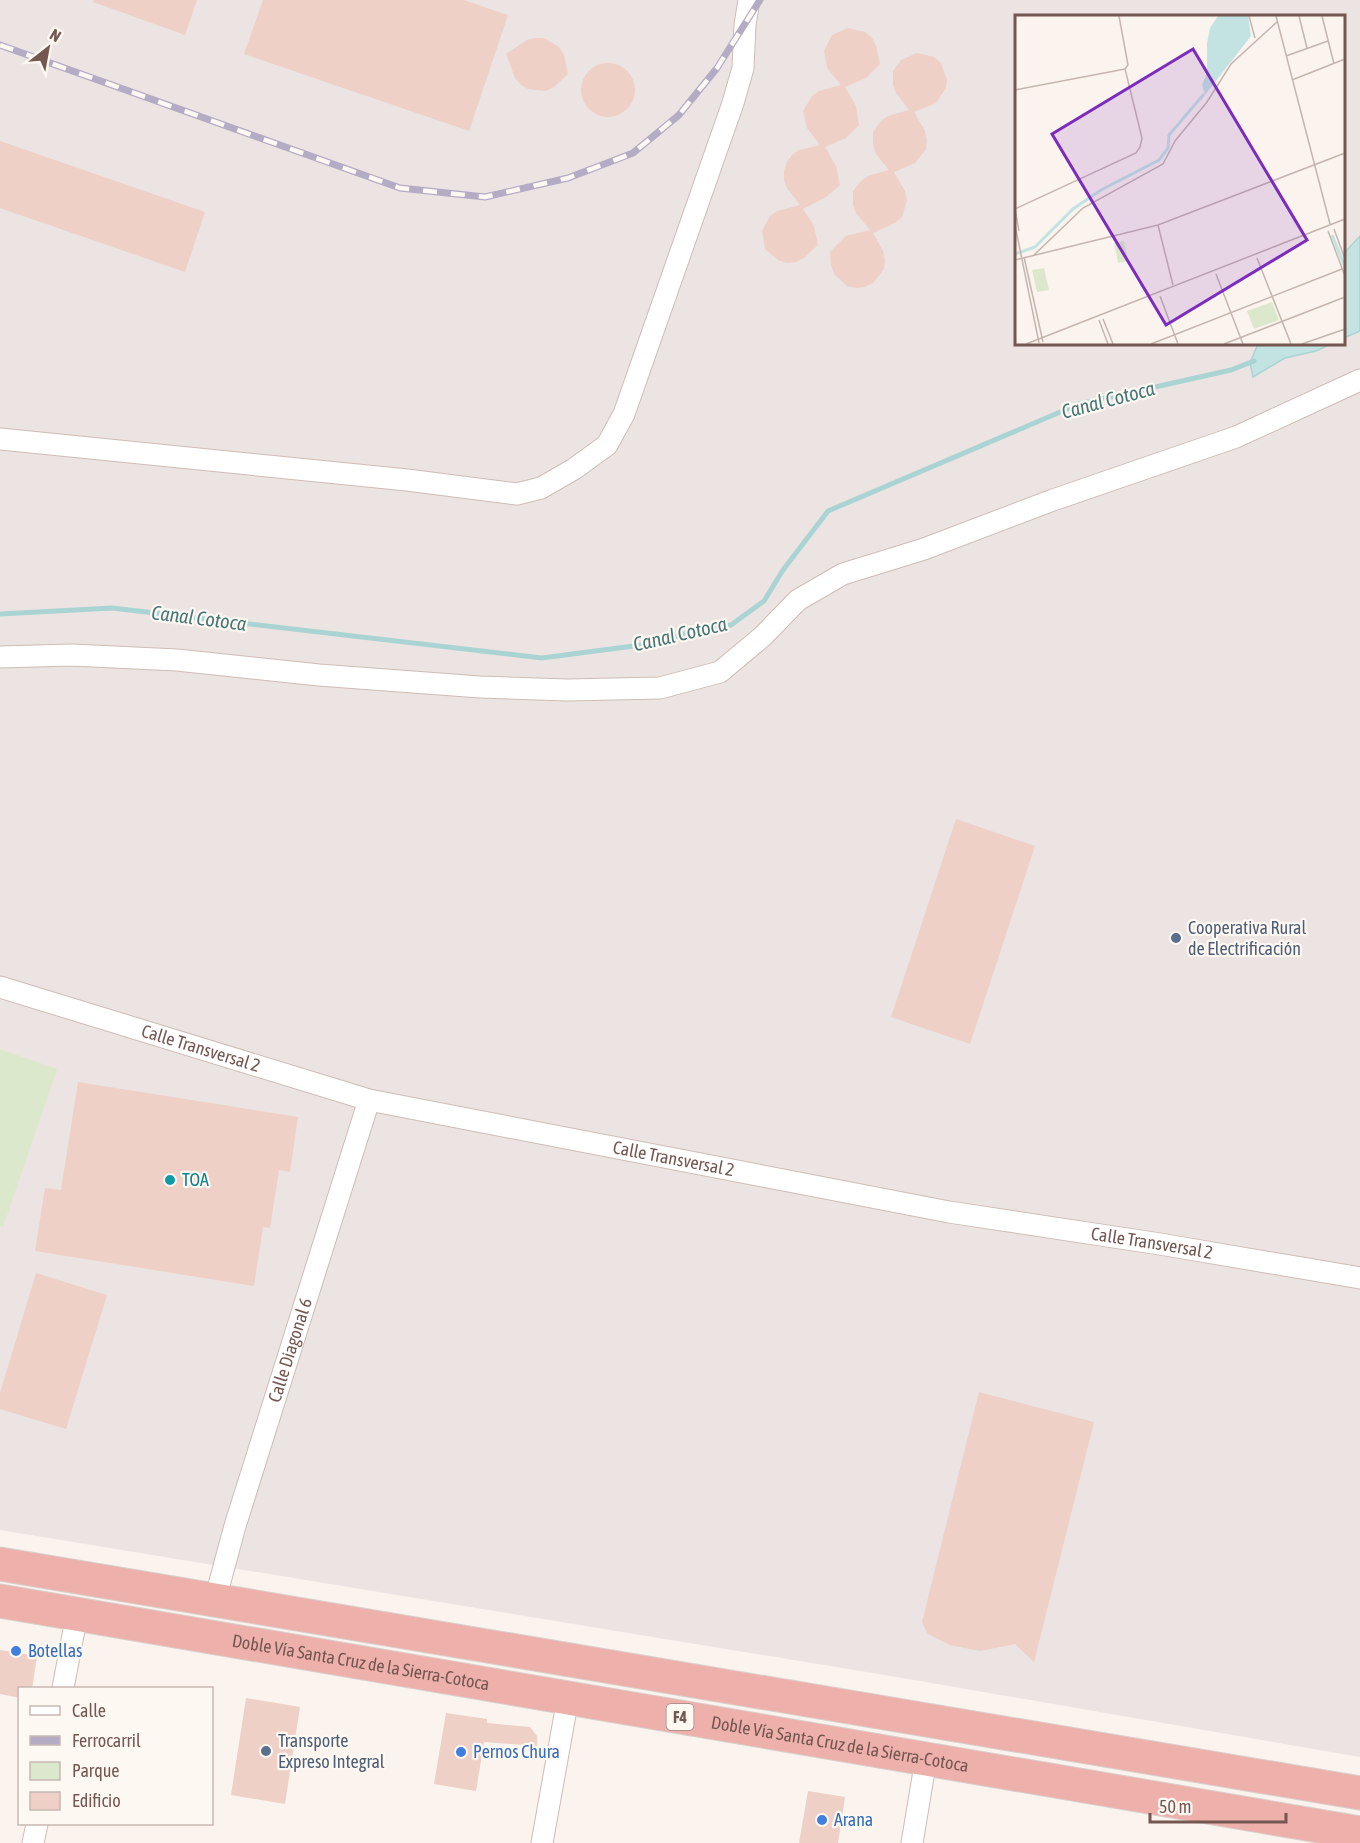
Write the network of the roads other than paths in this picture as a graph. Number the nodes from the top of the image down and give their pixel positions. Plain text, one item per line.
1 (749, 0) edge
2 (1360, 380) edge
3 (0, 439) edge
4 (0, 657) edge
5 (0, 987) edge
6 (369, 1100) junction
7 (1360, 1278) edge
8 (0, 1564) edge
9 (215, 1600) junction
10 (0, 1601) edge
11 (77, 1614) junction
12 (63, 1687) edge
13 (568, 1698) junction
14 (926, 1759) junction
15 (1360, 1793) edge
16 (37, 1825) edge
17 (1360, 1833) edge
18 (33, 1843) edge
19 (542, 1843) edge
20 (912, 1843) edge

1 - 3 street
2 - 4 street
5 - 6 street, Calle Transversal 2
6 - 7 street, Calle Transversal 2
6 - 9 street, Calle Diagonal 6
8 - 9 highway, Doble Vía Santa Cruz de la Sierra-Cotoca / F4
9 - 15 highway, Doble Vía Santa Cruz de la Sierra-Cotoca / F4
10 - 11 highway, Doble Vía Santa Cruz de la Sierra-Cotoca / F4
11 - 12 street
11 - 13 highway, Doble Vía Santa Cruz de la Sierra-Cotoca / F4
13 - 14 highway, Doble Vía Santa Cruz de la Sierra-Cotoca / F4
13 - 19 street
14 - 17 highway, Doble Vía Santa Cruz de la Sierra-Cotoca / F4
14 - 20 street
16 - 18 street

